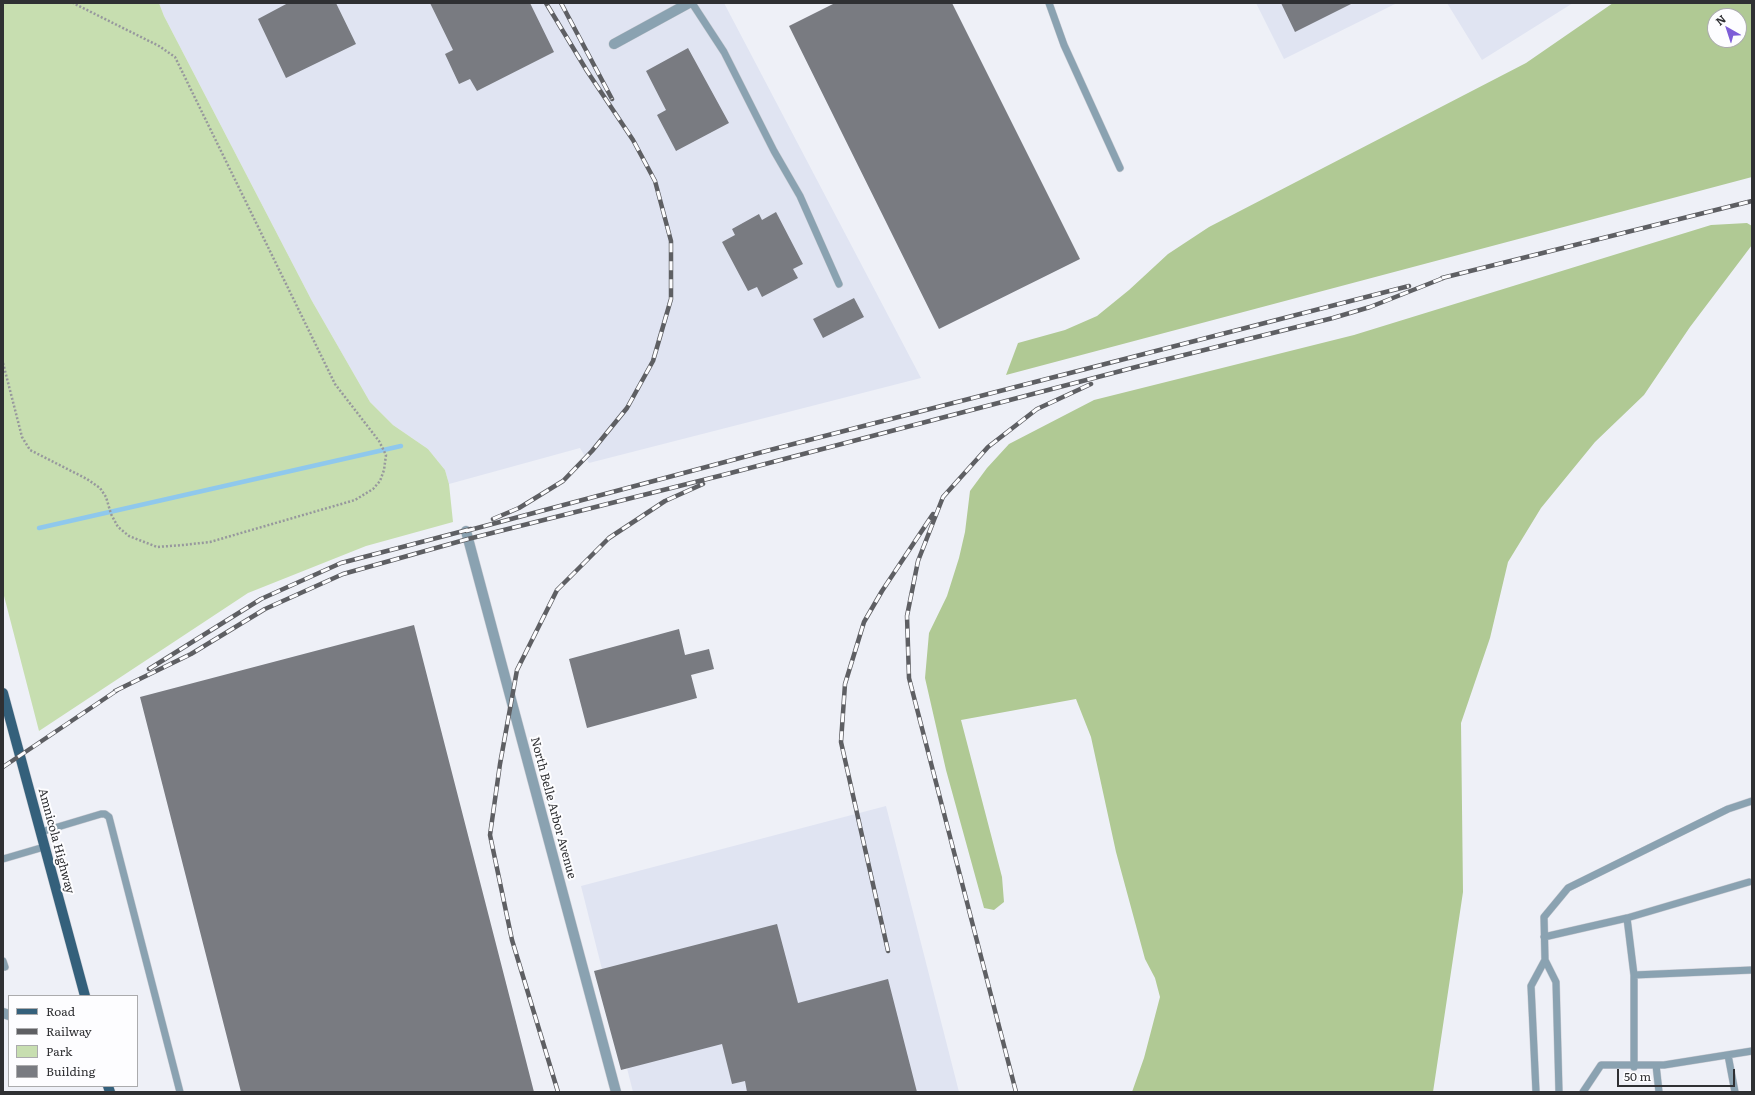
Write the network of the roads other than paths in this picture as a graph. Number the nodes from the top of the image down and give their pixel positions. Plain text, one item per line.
1 (689, 3) edge
2 (692, 3) edge
3 (1049, 3) edge
4 (614, 44) dead end
5 (1120, 168) dead end
6 (839, 284) dead end
7 (466, 531) dead end
8 (3, 693) edge
9 (1752, 801) edge
10 (41, 832) junction
11 (44, 847) junction
12 (3, 859) edge
13 (1749, 882) dead end
14 (1627, 918) junction
15 (1544, 937) junction
16 (1544, 960) junction
17 (3, 961) edge
18 (3, 966) edge
19 (1752, 970) edge
20 (1634, 975) junction
21 (85, 995) edge
22 (1752, 1051) edge
23 (1728, 1055) junction
24 (1656, 1065) junction
25 (1634, 1067) junction
26 (180, 1092) edge
27 (616, 1092) edge
28 (1536, 1092) edge
29 (1559, 1092) edge
30 (1583, 1092) edge
31 (1659, 1092) edge
32 (1734, 1092) edge

1 - 4 street
2 - 6 lane
3 - 5 lane
7 - 27 street, North Belle Arbor Avenue
8 - 10 main road, Amnicola Highway
9 - 15 lane
10 - 11 main road, Amnicola Highway
10 - 26 lane
11 - 12 lane
11 - 21 main road, Amnicola Highway
13 - 14 lane
14 - 15 lane
14 - 20 lane
15 - 16 lane
16 - 28 lane
16 - 29 lane
17 - 18 lane
19 - 20 lane
20 - 25 lane
22 - 23 lane
23 - 24 lane
23 - 32 lane
24 - 25 lane
24 - 31 lane
25 - 30 lane

